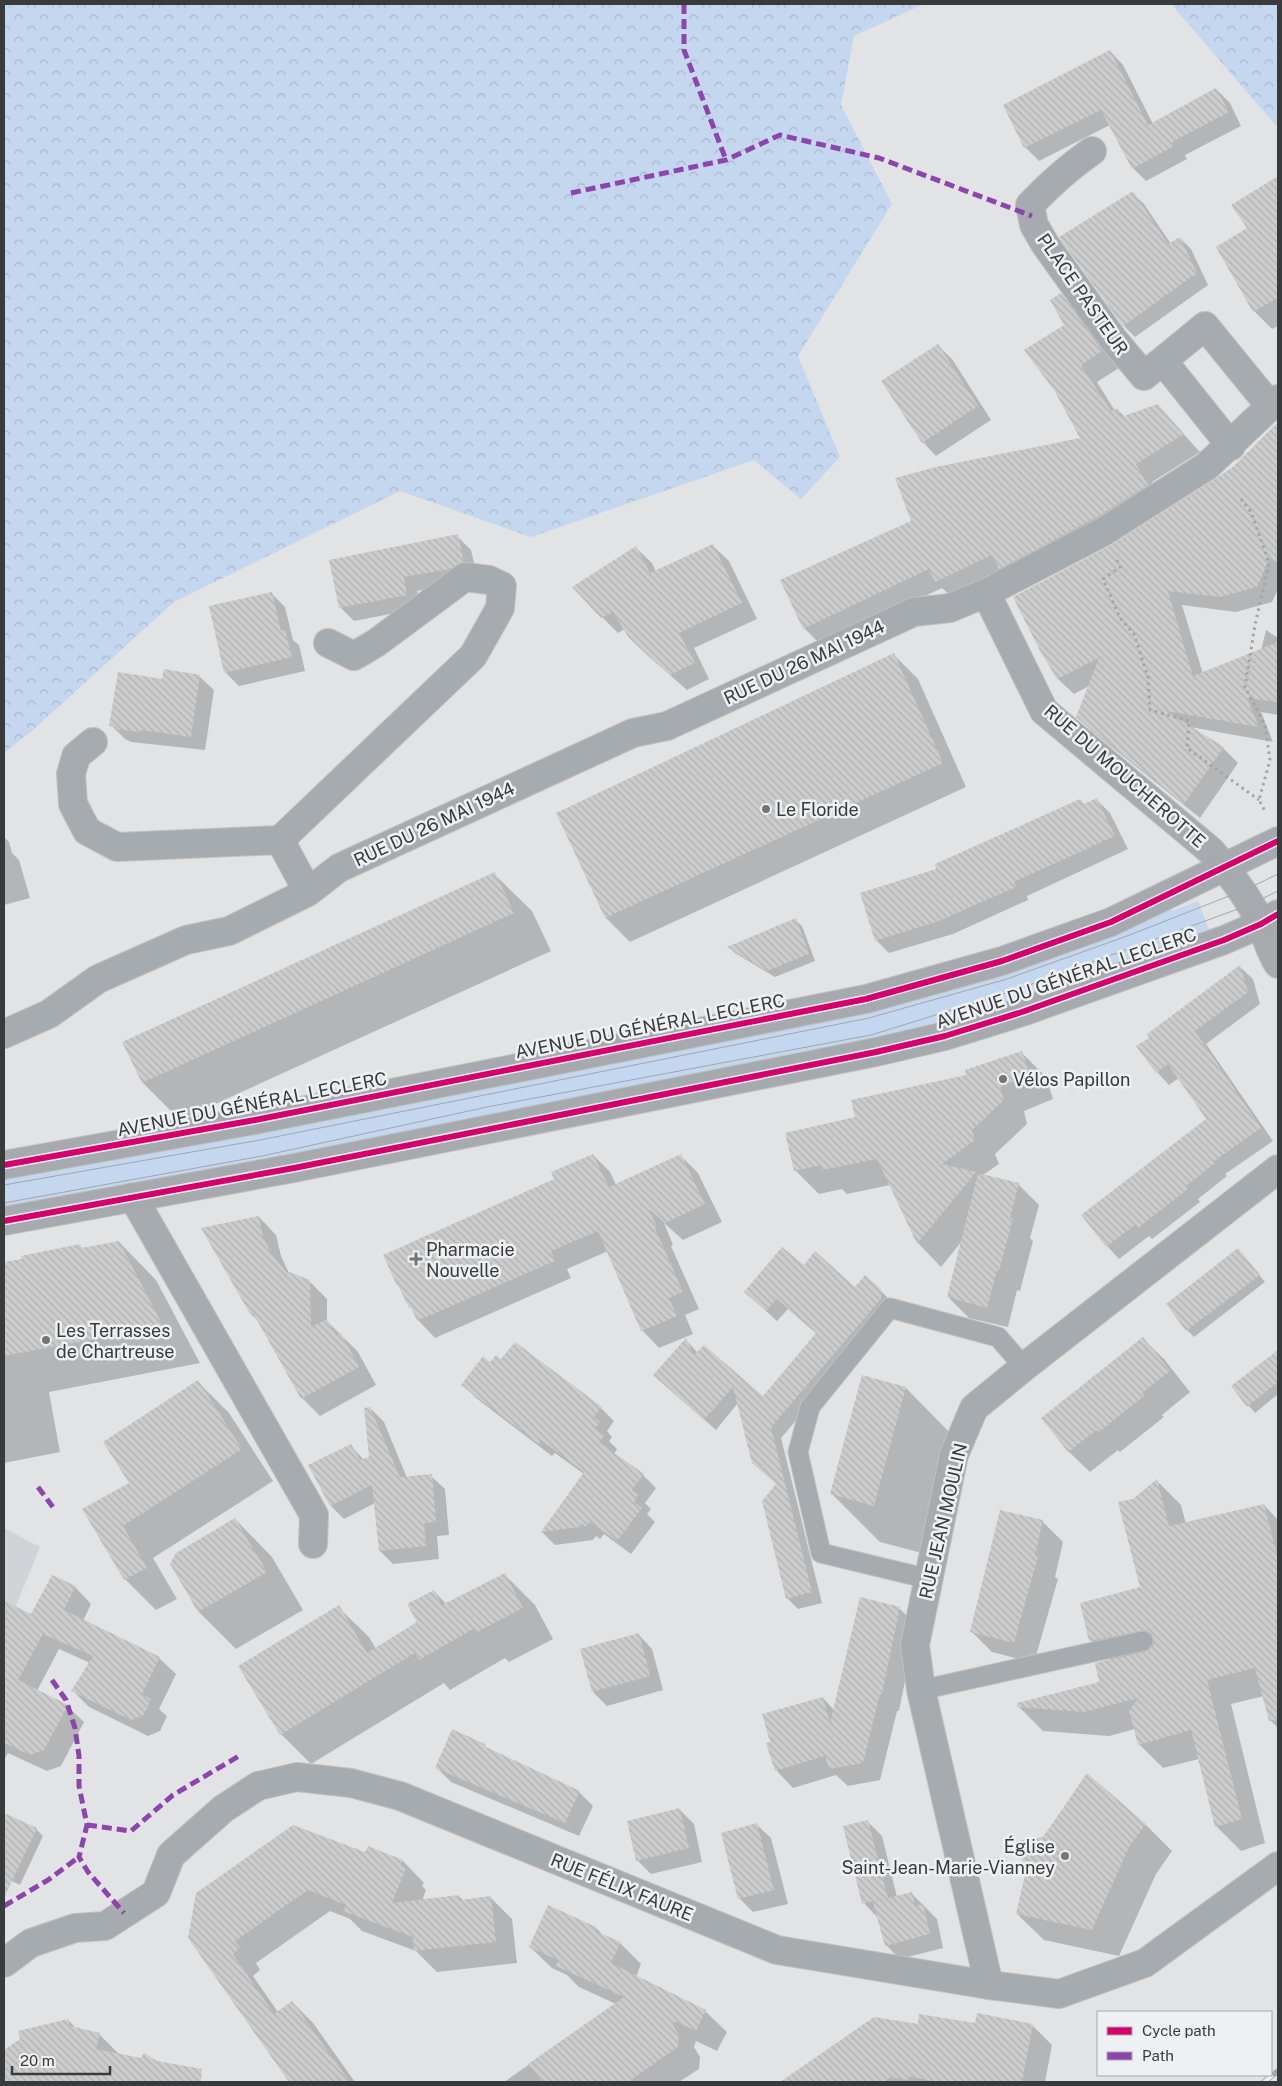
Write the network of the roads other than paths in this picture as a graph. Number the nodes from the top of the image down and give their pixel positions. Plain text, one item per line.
1 (1092, 152) dead end
2 (1163, 360) junction
3 (1274, 403) edge
4 (1230, 446) junction
5 (986, 593) junction
6 (328, 643) dead end
7 (93, 742) dead end
8 (280, 840) junction
9 (1278, 841) edge
10 (1218, 859) junction
11 (308, 892) junction
12 (1270, 919) edge
13 (1278, 964) edge
14 (4, 1034) edge
15 (4, 1166) edge
16 (1278, 1169) edge
17 (133, 1197) junction
18 (4, 1221) edge
19 (1024, 1366) junction
20 (313, 1544) dead end
21 (929, 1579) junction
22 (1143, 1641) dead end
23 (921, 1690) junction
24 (1278, 1866) edge
25 (4, 1963) edge
26 (989, 1985) junction

1 - 2 street, PLACE PASTEUR
2 - 3 street, PLACE PASTEUR
2 - 4 street
3 - 4 street, RUE DU 26 MAI 1944
4 - 5 street, RUE DU 26 MAI 1944
5 - 10 street, RUE DU MOUCHEROTTE
5 - 11 street, RUE DU 26 MAI 1944
6 - 8 street
7 - 8 street
8 - 11 street
9 - 10 main road, AVENUE DU GÉNÉRAL LECLERC
10 - 12 street, RUE DU MOUCHEROTTE
10 - 15 main road, AVENUE DU GÉNÉRAL LECLERC
11 - 14 street, RUE DU 26 MAI 1944
12 - 13 street, RUE DU MOUCHEROTTE
12 - 17 main road, AVENUE DU GÉNÉRAL LECLERC
16 - 19 street, RUE JEAN MOULIN
17 - 18 main road, AVENUE DU GÉNÉRAL LECLERC
17 - 20 street
19 - 21 street, RUE JEAN MOULIN
19 - 21 lane
21 - 23 street, RUE JEAN MOULIN
22 - 23 lane
23 - 26 street, RUE JEAN MOULIN
24 - 26 street, RUE FÉLIX FAURE
25 - 26 street, RUE FÉLIX FAURE

